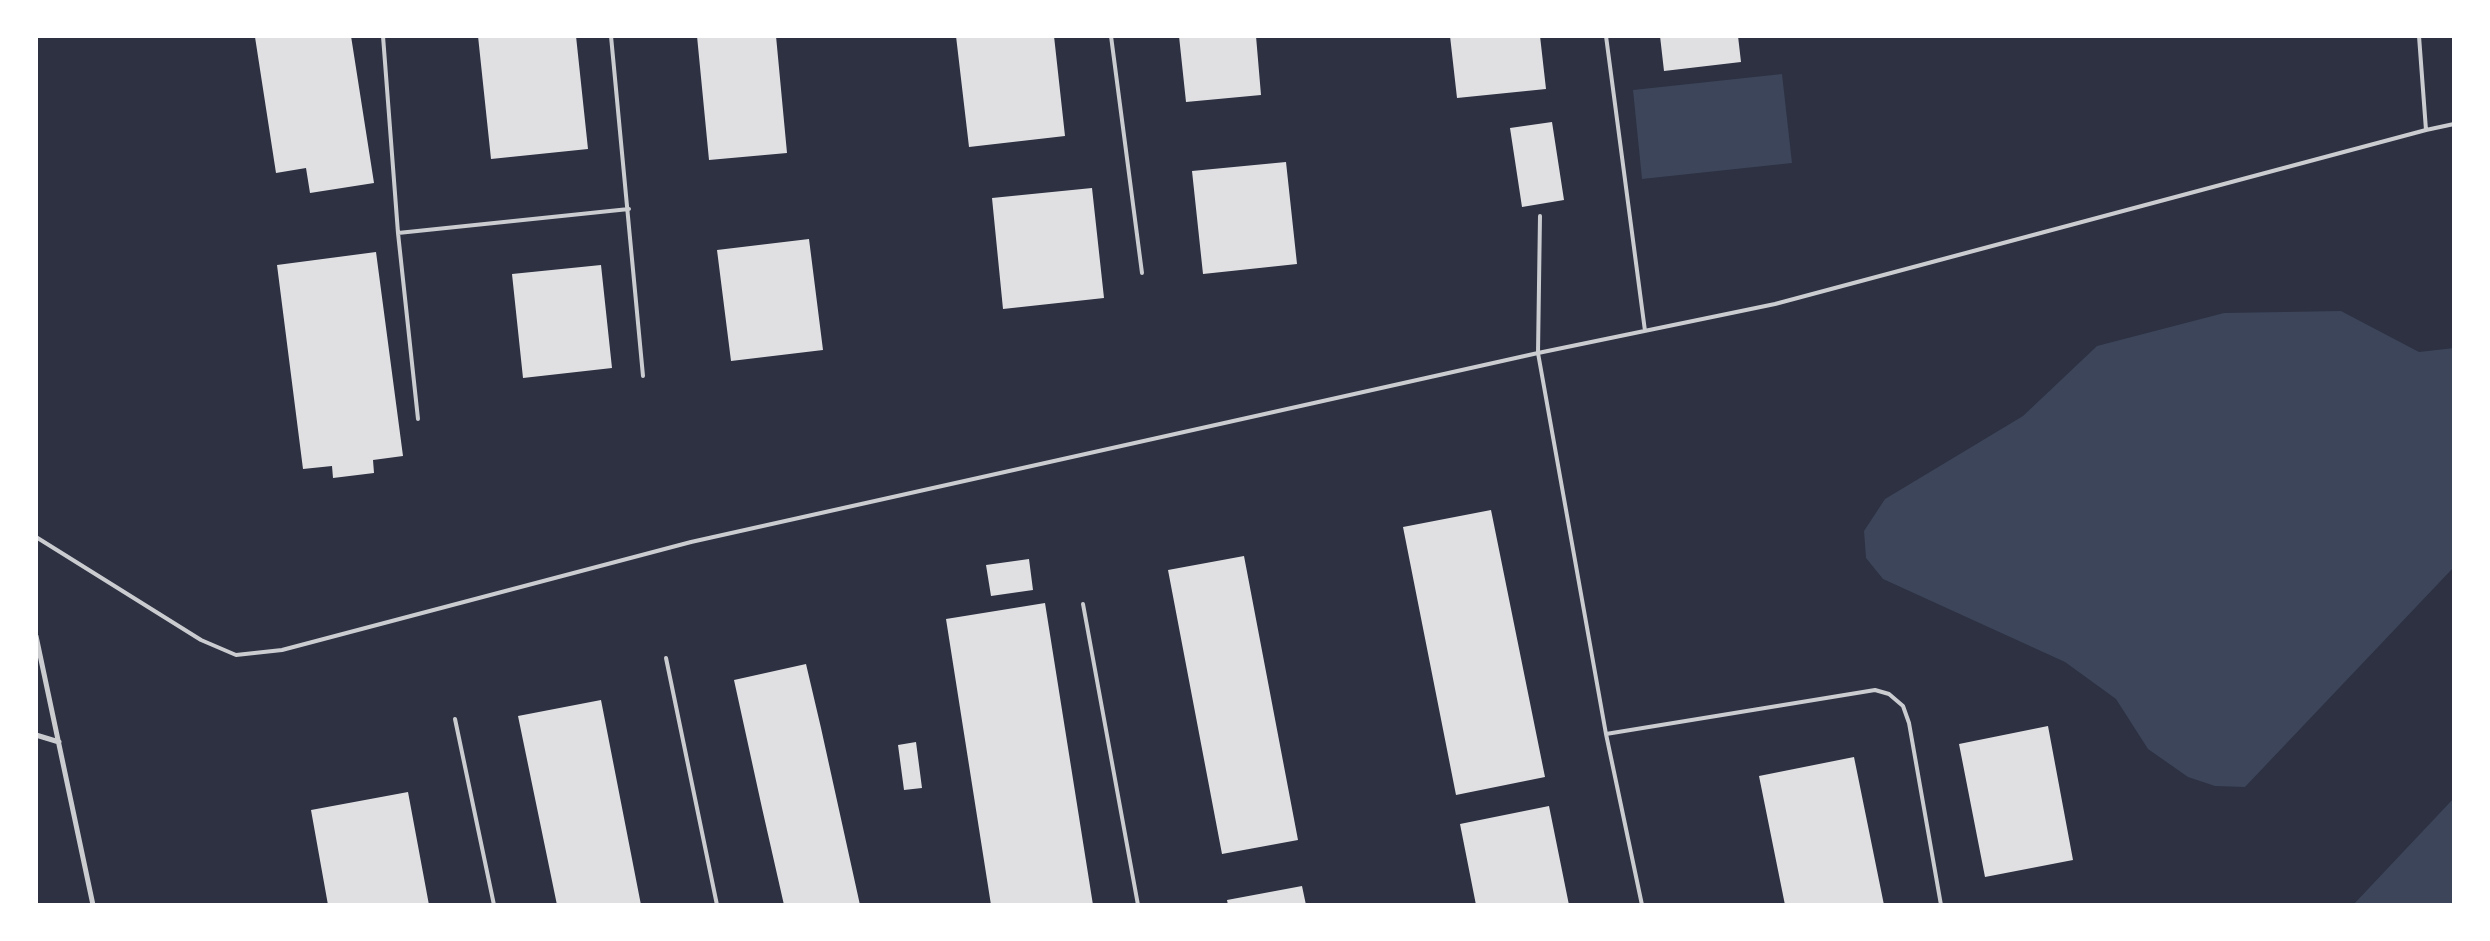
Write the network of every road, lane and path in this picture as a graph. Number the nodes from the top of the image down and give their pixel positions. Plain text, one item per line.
1 (383, 36) edge
2 (611, 36) edge
3 (1111, 36) edge
4 (1606, 36) edge
5 (2420, 36) edge
6 (2454, 124) edge
7 (2426, 130) junction
8 (629, 209) junction
9 (1540, 216) dead end
10 (398, 232) junction
11 (1142, 273) dead end
12 (1645, 331) junction
13 (1538, 353) junction
14 (643, 376) dead end
15 (418, 420) dead end
16 (36, 537) edge
17 (1083, 604) dead end
18 (36, 636) edge
19 (666, 658) dead end
20 (455, 719) dead end
21 (36, 734) edge
22 (1606, 734) junction
23 (59, 742) junction
24 (93, 905) edge
25 (494, 905) edge
26 (717, 905) edge
27 (1138, 905) edge
28 (1642, 905) edge
29 (1941, 905) edge

1 - 10 lane
2 - 8 lane
3 - 11 lane
4 - 12 lane
5 - 7 lane
6 - 7 lane
7 - 12 lane
8 - 10 lane
8 - 14 lane
9 - 13 lane
10 - 15 lane
12 - 13 lane
13 - 16 lane
13 - 22 lane
17 - 27 lane
18 - 23 street
19 - 26 lane
20 - 25 lane
21 - 23 street
22 - 28 lane
22 - 29 lane
23 - 24 street

